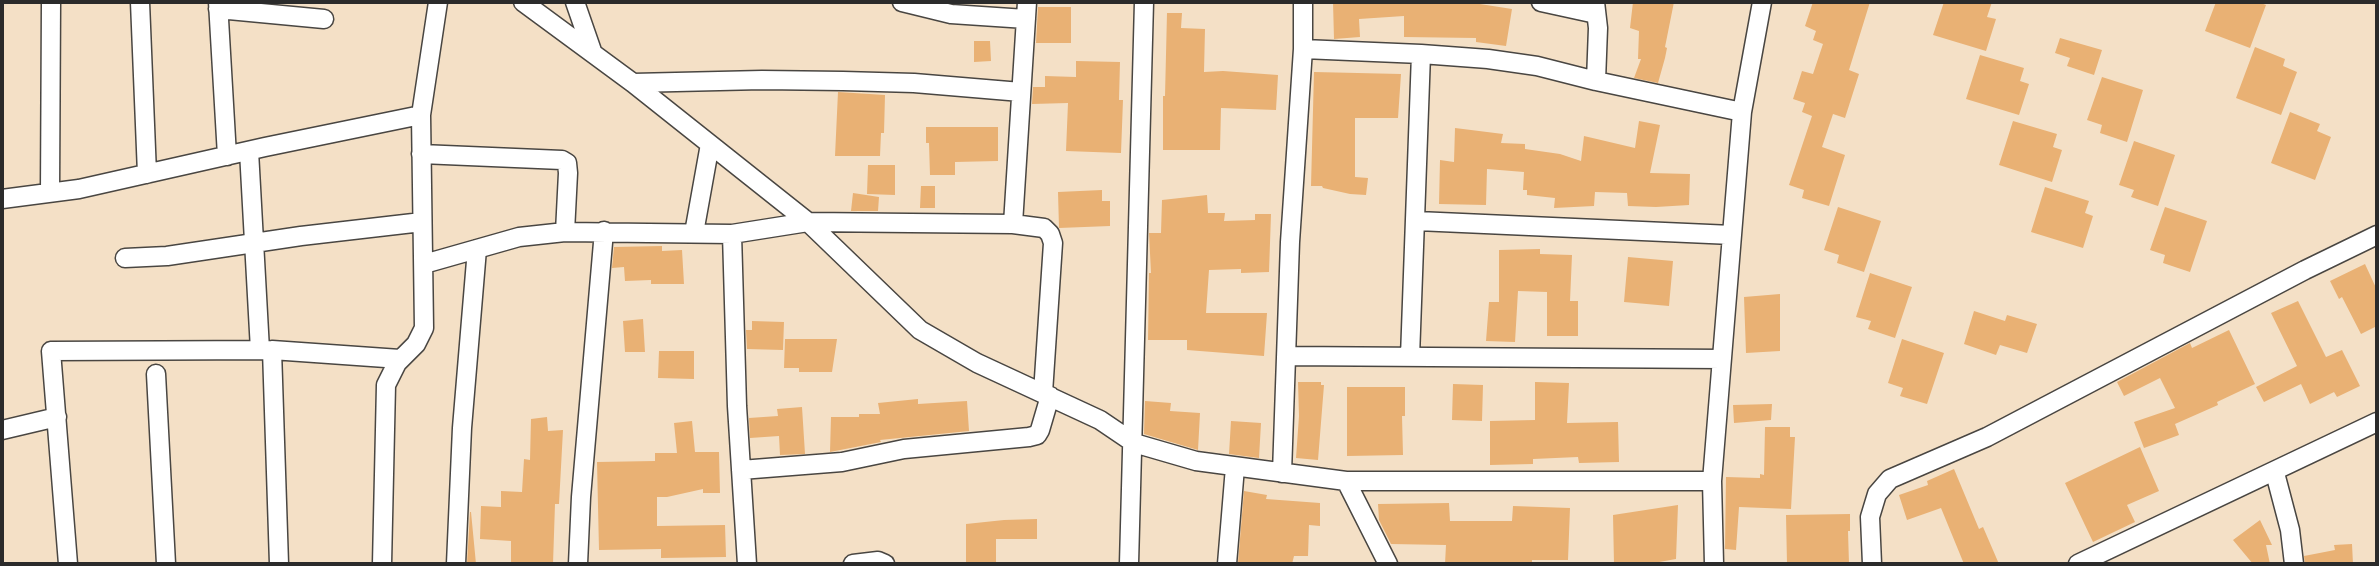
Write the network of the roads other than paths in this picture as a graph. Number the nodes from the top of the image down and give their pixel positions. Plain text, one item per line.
1 (51, 2) edge
2 (140, 2) edge
3 (438, 2) edge
4 (523, 2) edge
5 (575, 2) edge
6 (902, 2) edge
7 (1144, 2) edge
8 (1303, 2) edge
9 (1541, 2) edge
10 (1762, 2) edge
11 (218, 5) edge
12 (1595, 8) edge
13 (1026, 10) edge
14 (324, 19) dead end
15 (1303, 49) junction
16 (592, 51) junction
17 (1421, 54) junction
18 (1596, 81) junction
19 (634, 83) junction
20 (1021, 92) junction
21 (1742, 112) junction
22 (421, 115) junction
23 (710, 144) junction
24 (249, 151) junction
25 (421, 154) junction
26 (227, 156) junction
27 (147, 174) junction
28 (50, 192) junction
29 (2, 199) edge
30 (1417, 221) junction
31 (422, 222) junction
32 (808, 222) junction
33 (1013, 224) junction
34 (604, 231) junction
35 (565, 232) junction
36 (694, 233) junction
37 (732, 234) junction
38 (1732, 235) junction
39 (2377, 235) edge
40 (253, 243) junction
41 (477, 248) junction
42 (125, 258) dead end
43 (424, 264) junction
44 (266, 350) junction
45 (1286, 356) junction
46 (1410, 357) junction
47 (400, 359) junction
48 (1722, 359) junction
49 (156, 374) dead end
50 (1047, 394) junction
51 (57, 417) junction
52 (2377, 422) edge
53 (2, 430) edge
54 (1134, 443) junction
55 (1235, 467) junction
56 (741, 471) junction
57 (1282, 473) junction
58 (2275, 473) junction
59 (1346, 481) junction
60 (1712, 481) junction
61 (68, 564) edge
62 (166, 564) edge
63 (279, 564) edge
64 (382, 564) edge
65 (456, 564) edge
66 (578, 564) edge
67 (747, 564) edge
68 (853, 564) edge
69 (885, 564) edge
70 (1129, 564) edge
71 (1227, 564) edge
72 (1388, 564) edge
73 (1714, 564) edge
74 (1872, 564) edge
75 (2078, 564) edge
76 (2294, 564) edge

1 - 28 street
2 - 27 street
3 - 22 street
4 - 16 street
5 - 16 street
6 - 13 street
7 - 54 street
8 - 15 street
9 - 12 street
10 - 21 street
11 - 14 street
11 - 26 street
12 - 18 street
13 - 20 street
15 - 17 street
15 - 45 street
16 - 19 street
17 - 18 street
17 - 30 street
18 - 21 street
19 - 20 street
19 - 23 street
20 - 33 street
21 - 38 street
22 - 24 street
22 - 25 street
23 - 32 street
23 - 36 street
24 - 26 street
24 - 40 street
25 - 31 street
25 - 35 street
26 - 27 street
27 - 28 street
28 - 29 street
30 - 38 street
30 - 46 street
31 - 40 street
31 - 43 street
32 - 33 street
32 - 37 street
32 - 50 street
33 - 50 street
34 - 35 street
34 - 36 street
34 - 66 street
35 - 41 street
36 - 37 street
37 - 56 street
38 - 48 street
39 - 74 street
40 - 42 street
40 - 44 street
41 - 43 street
41 - 65 street
43 - 47 street
44 - 47 street
44 - 51 street
44 - 63 street
45 - 46 street
45 - 57 street
46 - 48 street
47 - 64 street
48 - 60 street
49 - 62 street
50 - 54 street
50 - 56 street
51 - 53 street
51 - 61 street
52 - 58 street
54 - 55 street
54 - 70 street
55 - 57 street
55 - 71 street
56 - 67 street
57 - 59 street
58 - 75 street
58 - 76 street
59 - 60 street
59 - 72 street
60 - 73 street
68 - 69 street

